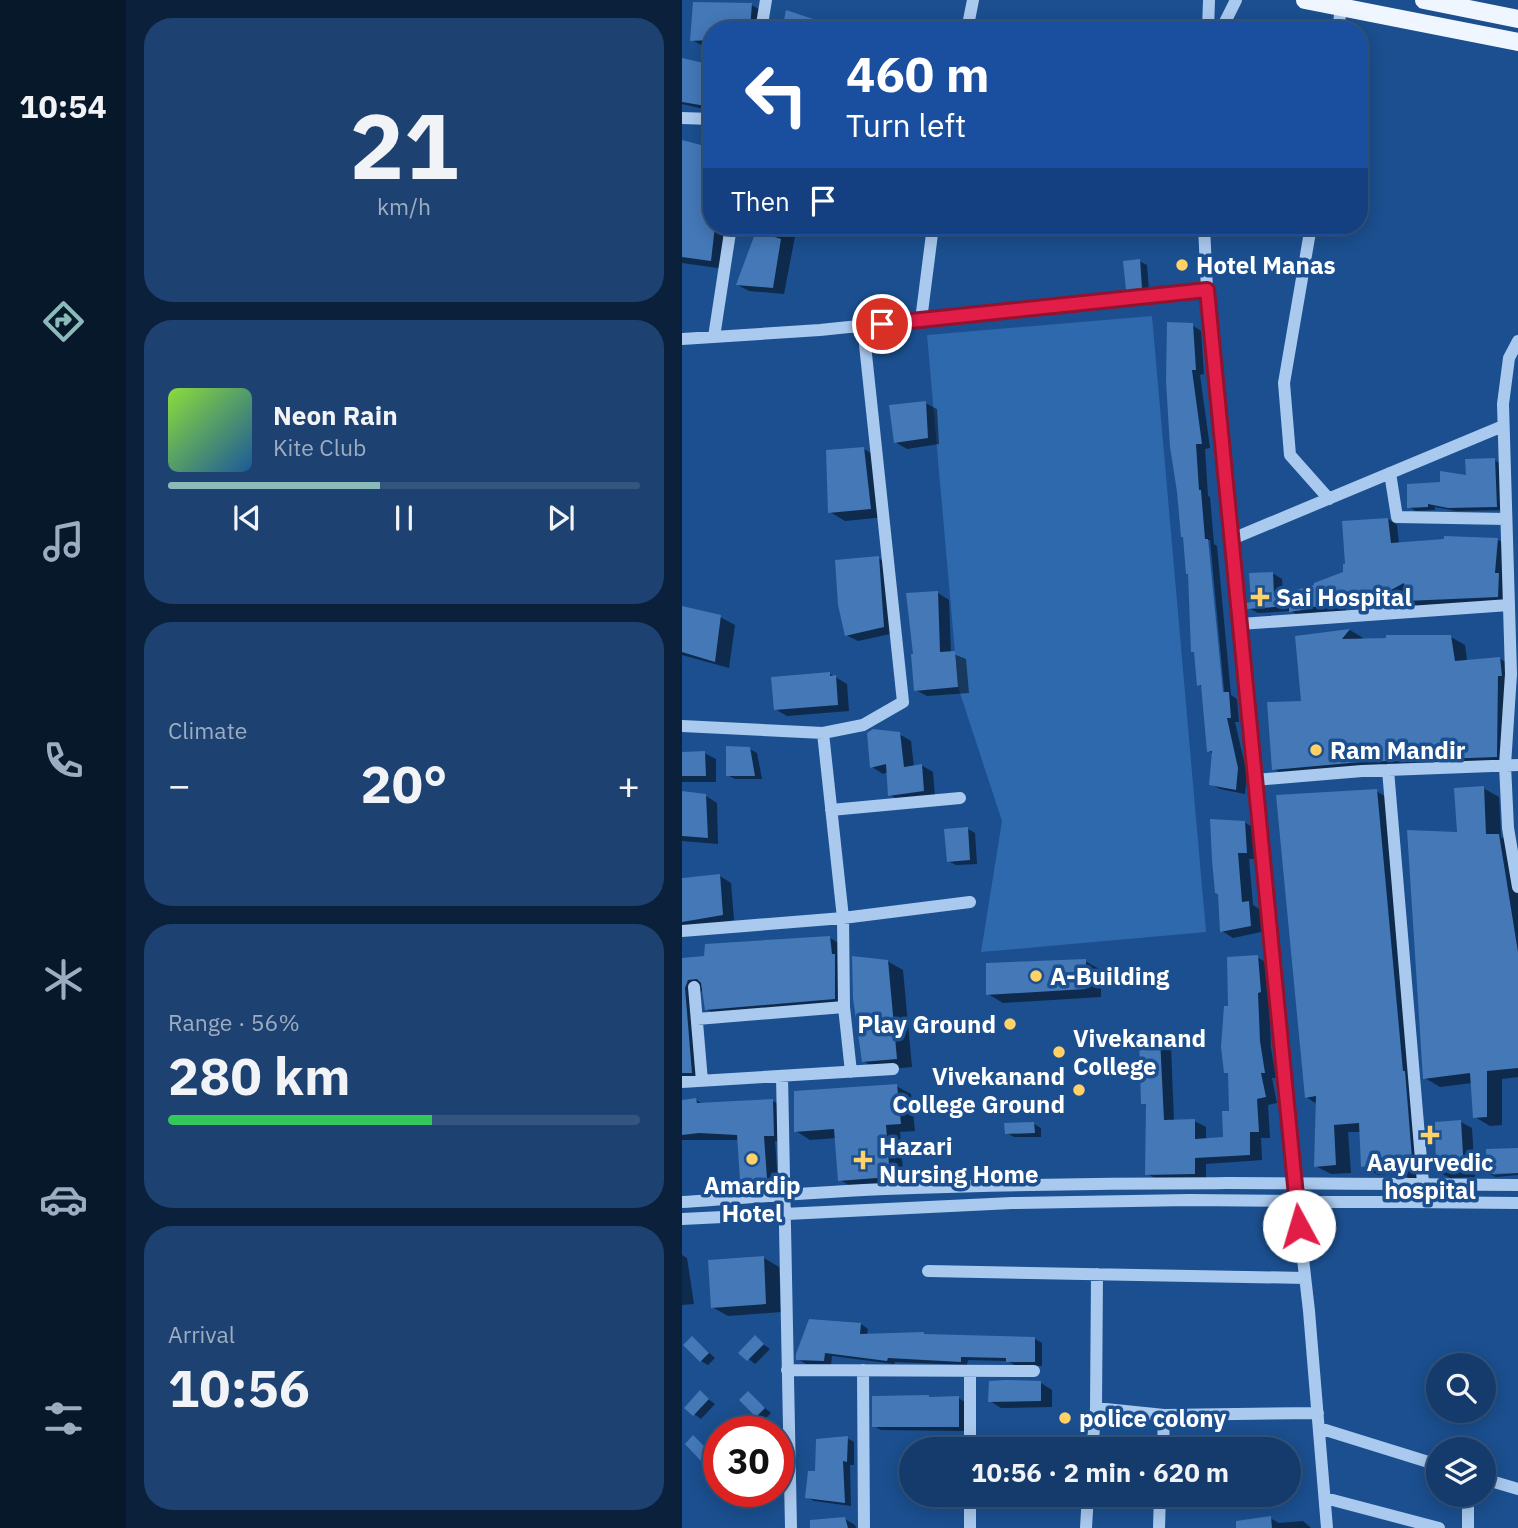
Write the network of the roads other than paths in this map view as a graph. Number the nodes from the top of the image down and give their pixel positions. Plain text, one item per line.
1 (766, 0) edge
2 (973, 0) edge
3 (1209, 0) edge
4 (1236, 0) edge
5 (1305, 0) edge
6 (1424, 0) edge
7 (1341, 8) junction
8 (1517, 19) edge
9 (762, 21) edge
10 (969, 21) edge
11 (1208, 21) edge
12 (1226, 21) edge
13 (1339, 21) edge
14 (1517, 42) edge
15 (682, 118) edge
16 (703, 119) edge
17 (730, 235) edge
18 (932, 235) edge
19 (1204, 235) edge
20 (1309, 235) edge
21 (1207, 290) junction
22 (921, 320) junction
23 (863, 326) junction
24 (714, 337) junction
25 (682, 339) edge
26 (1517, 341) edge
27 (1503, 426) junction
28 (1390, 473) junction
29 (1329, 499) junction
30 (1512, 505) edge
31 (1506, 519) junction
32 (1232, 539) junction
33 (1513, 583) edge
34 (1509, 605) junction
35 (1240, 624) junction
36 (682, 726) edge
37 (823, 733) junction
38 (1511, 765) edge
39 (1388, 770) junction
40 (1255, 780) junction
41 (960, 798) dead end
42 (831, 810) junction
43 (1517, 887) edge
44 (970, 902) dead end
45 (843, 918) junction
46 (682, 931) edge
47 (694, 987) dead end
48 (844, 1007) junction
49 (697, 1019) junction
50 (893, 1069) dead end
51 (851, 1072) junction
52 (782, 1076) junction
53 (702, 1081) junction
54 (682, 1082) edge
55 (1294, 1182) junction
56 (1423, 1183) junction
57 (1517, 1185) edge
58 (785, 1196) junction
59 (1296, 1200) junction
60 (682, 1202) edge
61 (1517, 1203) edge
62 (784, 1213) junction
63 (682, 1219) edge
64 (928, 1271) dead end
65 (1097, 1274) junction
66 (1305, 1278) junction
67 (787, 1370) junction
68 (863, 1370) junction
69 (970, 1371) junction
70 (1034, 1371) dead end
71 (1096, 1408) junction
72 (1318, 1413) junction
73 (1164, 1415) junction
74 (1319, 1428) junction
75 (970, 1437) edge
76 (1093, 1437) edge
77 (1163, 1437) edge
78 (1426, 1461) edge
79 (1496, 1483) edge
80 (1517, 1489) edge
81 (1325, 1498) junction
82 (970, 1507) edge
83 (1087, 1507) edge
84 (1160, 1507) edge
85 (1468, 1507) edge
86 (791, 1528) edge
87 (864, 1528) edge
88 (970, 1528) edge
89 (1086, 1528) edge
90 (1159, 1528) edge
91 (1327, 1528) edge
92 (1439, 1528) edge
93 (1468, 1528) edge

1 - 9 street
2 - 10 street
3 - 11 street
4 - 12 street
5 - 7 main road
6 - 8 main road
7 - 13 street
7 - 14 main road
15 - 16 street
17 - 24 street
18 - 22 street
19 - 21 street
20 - 29 street
21 - 22 street
21 - 32 street
22 - 23 street
23 - 24 street
23 - 37 street
24 - 25 street
26 - 27 street
27 - 28 street
27 - 30 street
28 - 29 street
28 - 31 street
29 - 32 street
30 - 31 street
31 - 33 street
32 - 35 street
33 - 34 street
34 - 35 street
34 - 38 street
35 - 40 street
36 - 37 street
37 - 42 street
38 - 39 street
38 - 43 street
39 - 40 street
39 - 56 street
40 - 55 street
41 - 42 street
42 - 45 street
44 - 45 street
45 - 46 street
45 - 48 street
47 - 49 street
48 - 49 street
48 - 51 street
49 - 53 street
50 - 51 street
51 - 52 street
52 - 53 street
52 - 58 street
53 - 54 street
55 - 56 street
55 - 58 street
55 - 59 street
56 - 57 street
58 - 60 street
58 - 62 street
59 - 61 street
59 - 62 street
59 - 66 street
62 - 63 street
62 - 67 street
64 - 65 street
65 - 66 street
65 - 71 street
66 - 72 street
67 - 68 street
67 - 86 street
68 - 69 street
68 - 87 street
69 - 70 street
69 - 75 street
71 - 73 street
71 - 76 street
72 - 73 street
72 - 74 street
73 - 77 street
74 - 78 street
74 - 81 street
79 - 80 street
81 - 91 street
81 - 92 street
82 - 88 street
83 - 89 street
84 - 90 street
85 - 93 street

